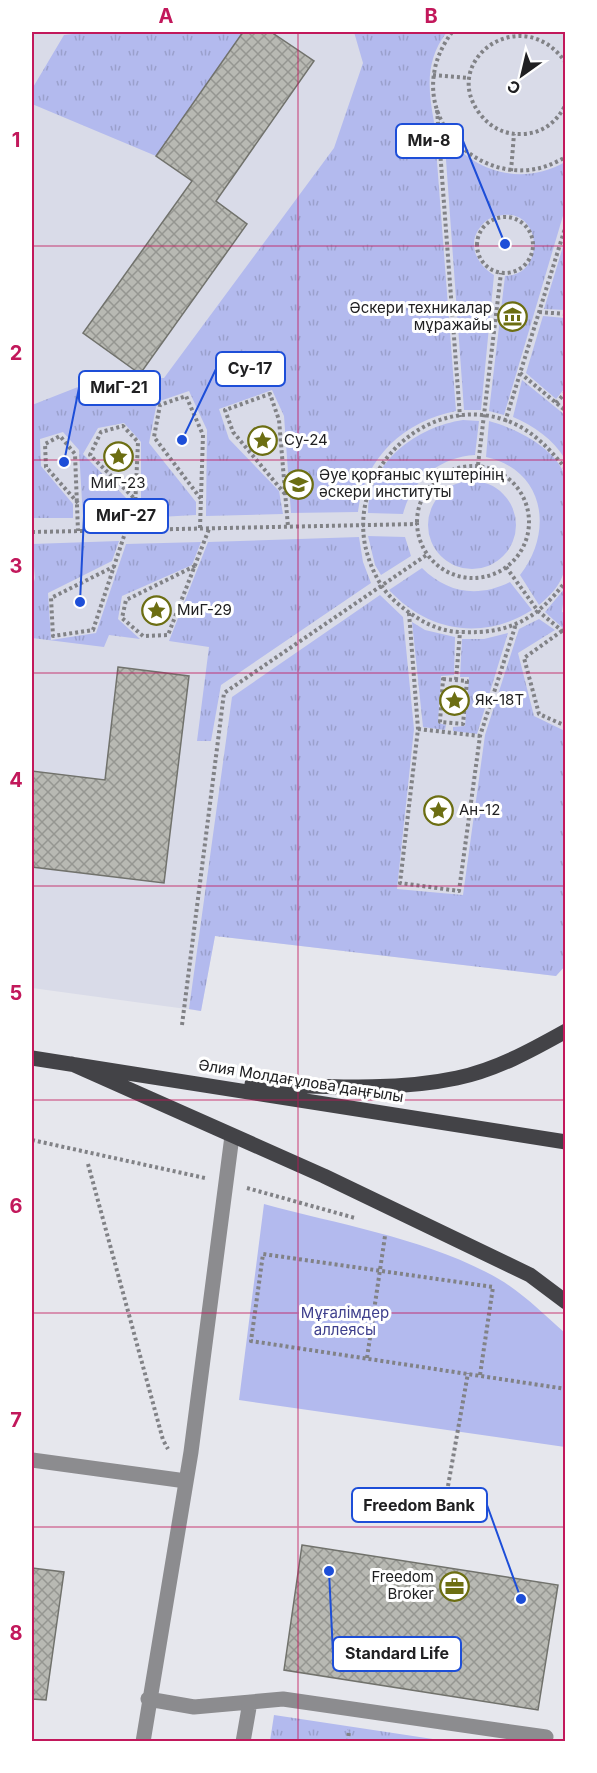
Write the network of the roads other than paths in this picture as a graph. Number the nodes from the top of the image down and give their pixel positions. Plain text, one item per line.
1 (566, 1031) edge
2 (32, 1058) edge
3 (72, 1064) junction
4 (181, 1081) junction
5 (232, 1136) junction
6 (566, 1142) edge
7 (566, 1302) edge
8 (32, 1460) edge
9 (186, 1481) junction
10 (148, 1699) junction
11 (250, 1702) junction
12 (546, 1737) dead end
13 (143, 1742) edge
14 (243, 1742) edge

1 - 4 main road
2 - 3 main road, Әлия Молдағұлова даңғылы
3 - 4 main road, Әлия Молдағұлова даңғылы
3 - 5 main road
4 - 6 main road, Әлия Молдағұлова даңғылы
5 - 7 main road
5 - 9 lane
8 - 9 lane
9 - 10 lane
10 - 11 lane
10 - 13 lane
11 - 12 lane
11 - 14 lane

